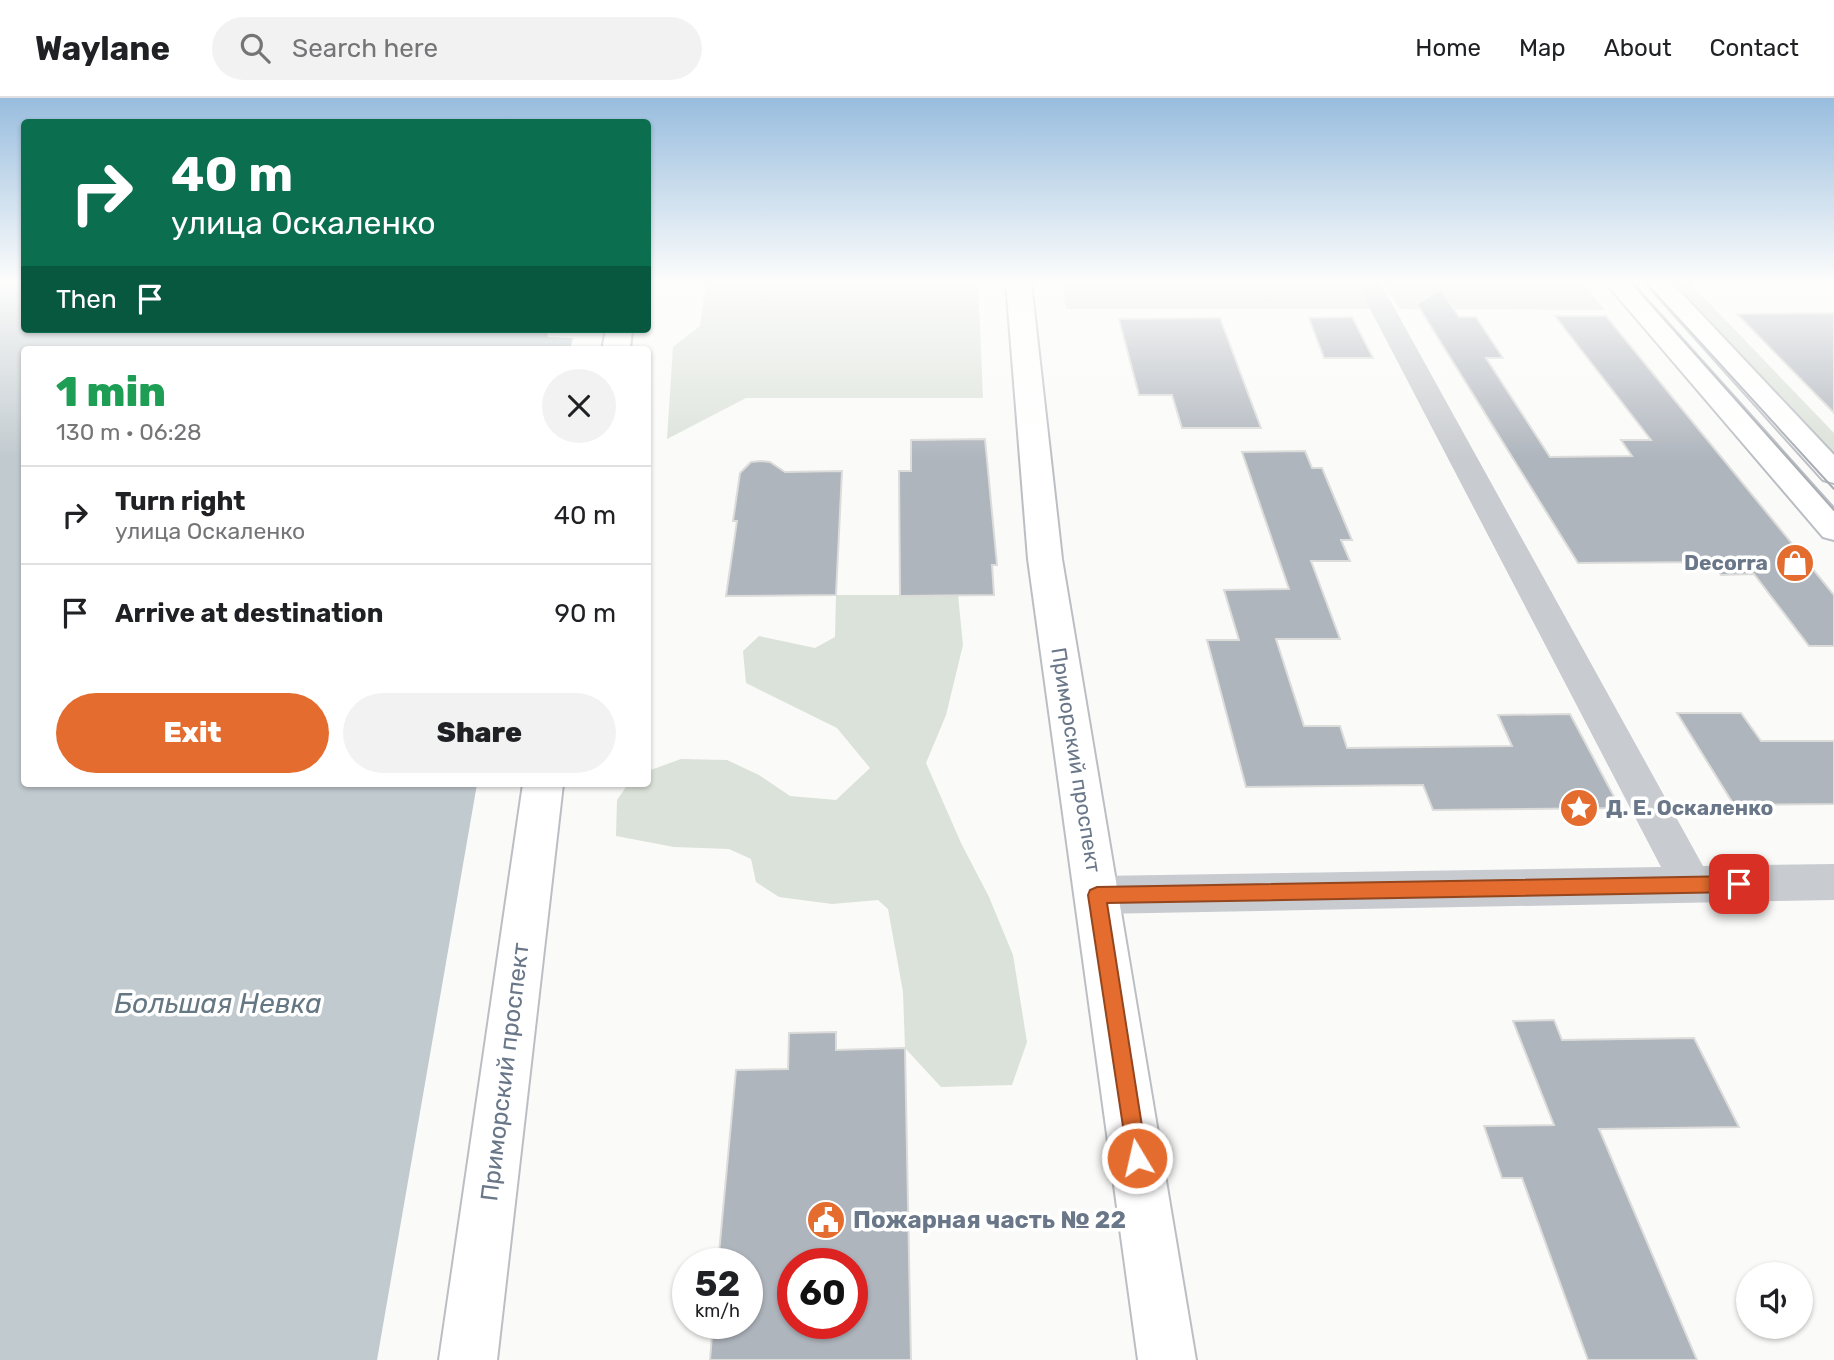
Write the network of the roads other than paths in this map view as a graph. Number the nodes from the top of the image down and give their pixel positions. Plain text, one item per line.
1 (1024, 341) edge
2 (1400, 341) edge
3 (1669, 341) edge
4 (1712, 341) edge
5 (1834, 473) edge
6 (1834, 529) edge
7 (543, 787) edge
8 (1834, 882) edge
9 (1692, 885) junction
10 (1097, 895) junction
11 (468, 1360) edge
12 (1167, 1360) edge

1 - 10 main road, Приморский проспект
2 - 9 street
3 - 6 main road
4 - 5 main road
7 - 11 main road, Приморский проспект
8 - 9 street
9 - 10 street
10 - 12 main road, Приморский проспект

